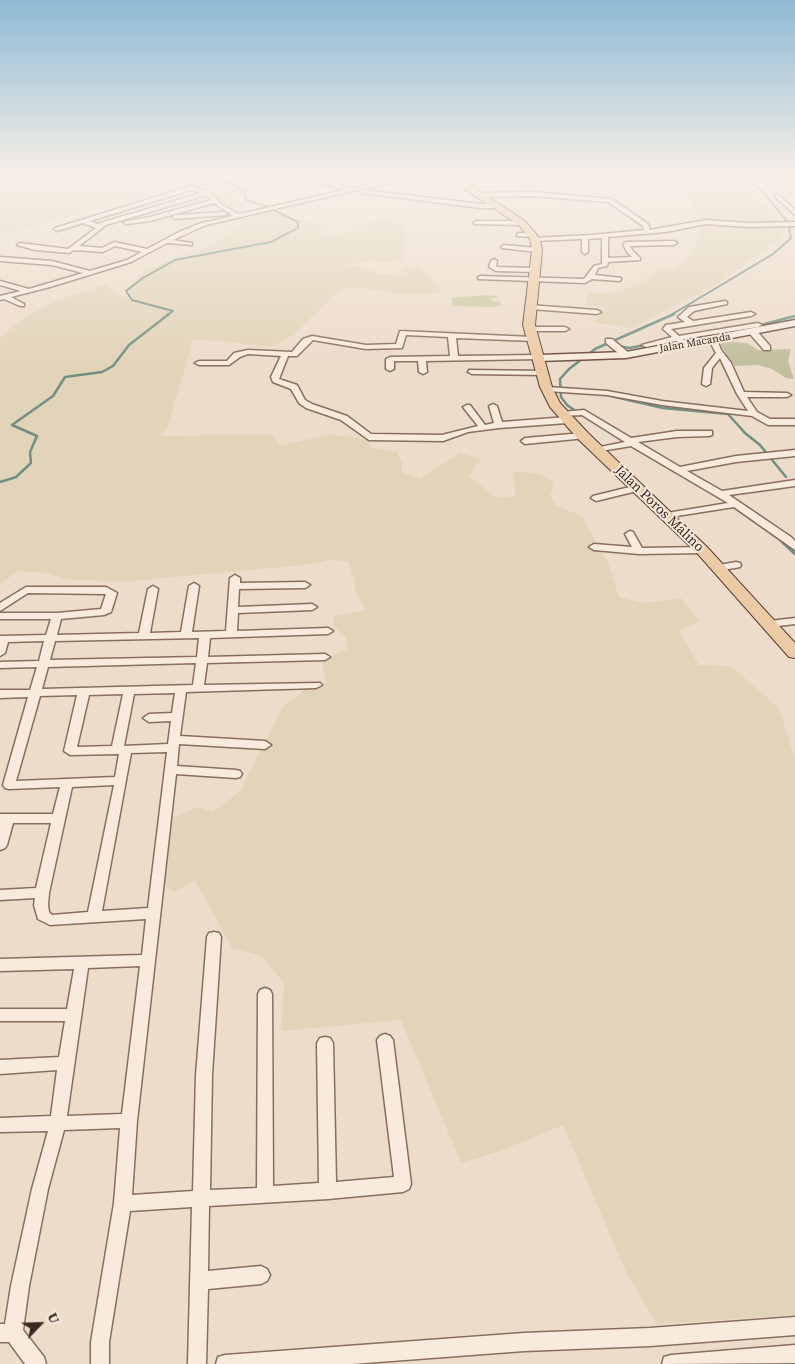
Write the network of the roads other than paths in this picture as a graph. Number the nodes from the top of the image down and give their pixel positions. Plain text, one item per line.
1 (84, 240) edge
2 (535, 240) edge
3 (585, 240) edge
4 (606, 240) edge
5 (167, 241) joint
6 (674, 243) dead end
7 (190, 244) dead end
8 (20, 245) dead end
9 (504, 247) dead end
10 (71, 250) junction
11 (537, 250) junction
12 (148, 251) junction
13 (585, 252) dead end
14 (0, 259) edge
15 (605, 260) junction
16 (494, 261) dead end
17 (55, 264) junction
18 (91, 273) junction
19 (534, 274) junction
20 (590, 277) junction
21 (480, 278) dead end
22 (619, 279) dead end
23 (0, 284) edge
24 (29, 291) junction
25 (2, 297) edge
26 (725, 303) dead end
27 (22, 305) dead end
28 (531, 308) junction
29 (597, 312) dead end
30 (751, 314) dead end
31 (691, 323) junction
32 (795, 323) edge
33 (756, 328) junction
34 (565, 329) dead end
35 (531, 334) junction
36 (452, 336) dead end
37 (713, 340) junction
38 (681, 341) junction
39 (613, 343) dead end
40 (646, 344) dead end
41 (767, 348) dead end
42 (719, 354) junction
43 (285, 355) junction
44 (626, 355) junction
45 (539, 357) junction
46 (422, 359) junction
47 (454, 359) junction
48 (199, 363) dead end
49 (390, 369) dead end
50 (423, 372) dead end
51 (472, 372) dead end
52 (543, 373) junction
53 (706, 384) dead end
54 (555, 389) junction
55 (742, 394) junction
56 (787, 395) dead end
57 (493, 406) dead end
58 (467, 407) dead end
59 (754, 414) junction
60 (567, 416) junction
61 (795, 422) edge
62 (499, 425) junction
63 (483, 428) junction
64 (709, 433) dead end
65 (583, 436) junction
66 (443, 438) junction
67 (525, 441) dead end
68 (631, 442) junction
69 (450, 447) dead end
70 (598, 450) junction
71 (795, 453) edge
72 (679, 470) junction
73 (795, 483) edge
74 (638, 488) junction
75 (721, 494) junction
76 (596, 498) dead end
77 (730, 505) junction
78 (667, 516) junction
79 (630, 534) dead end
80 (594, 547) dead end
81 (795, 547) edge
82 (702, 550) junction
83 (639, 551) junction
84 (736, 565) dead end
85 (718, 568) junction
86 (305, 585) dead end
87 (194, 586) dead end
88 (153, 589) dead end
89 (312, 607) dead end
90 (0, 608) edge
91 (233, 610) junction
92 (0, 616) edge
93 (57, 616) junction
94 (795, 621) edge
95 (770, 624) junction
96 (328, 631) dead end
97 (231, 634) junction
98 (205, 635) junction
99 (144, 636) junction
100 (186, 636) junction
101 (52, 638) junction
102 (1, 639) edge
103 (0, 653) edge
104 (795, 653) edge
105 (325, 657) dead end
106 (202, 661) junction
107 (44, 664) junction
108 (0, 665) edge
109 (316, 685) dead end
110 (198, 688) junction
111 (181, 689) junction
112 (84, 691) junction
113 (129, 691) junction
114 (36, 693) junction
115 (0, 694) edge
116 (177, 717) junction
117 (149, 718) dead end
118 (174, 744) junction
119 (265, 745) dead end
120 (122, 750) junction
121 (171, 770) junction
122 (236, 774) dead end
123 (121, 781) junction
124 (67, 783) junction
125 (5, 785) edge
126 (4, 818) edge
127 (59, 819) junction
128 (0, 845) edge
129 (42, 893) junction
130 (0, 895) edge
131 (154, 914) junction
132 (94, 917) junction
133 (214, 937) dead end
134 (149, 960) junction
135 (82, 963) junction
136 (0, 965) edge
137 (266, 994) dead end
138 (0, 1015) edge
139 (74, 1015) junction
140 (385, 1040) dead end
141 (325, 1043) dead end
142 (68, 1064) junction
143 (0, 1067) edge
144 (129, 1120) junction
145 (58, 1122) junction
146 (0, 1125) edge
147 (328, 1191) junction
148 (265, 1195) junction
149 (200, 1198) junction
150 (123, 1203) junction
151 (261, 1275) dead end
152 (199, 1281) junction
153 (795, 1326) edge
154 (7, 1333) edge
155 (795, 1354) edge
156 (37, 1364) edge
157 (100, 1364) edge
158 (197, 1364) edge
159 (225, 1364) edge
160 (671, 1364) edge

1 - 10 street
2 - 11 main road
3 - 13 street
4 - 15 street
5 - 7 street
5 - 12 street
6 - 15 street
8 - 10 street
9 - 11 street
10 - 12 street
10 - 17 street
11 - 19 main road
12 - 18 street
14 - 17 street
15 - 20 street
16 - 19 street
17 - 18 street
18 - 24 street
19 - 20 street
19 - 21 street
19 - 28 main road
20 - 22 street
23 - 24 street
24 - 25 street
25 - 27 street
26 - 31 street
28 - 29 street
28 - 35 main road
30 - 31 street
31 - 38 street
32 - 33 street, Jalan Macanda
33 - 37 street, Jalan Macanda
33 - 38 street
33 - 41 street
34 - 35 street
35 - 43 street
35 - 45 main road, Jalan Poros Malino
36 - 47 street
37 - 38 street, Jalan Macanda
37 - 42 street
38 - 40 street
38 - 44 street, Jalan Macanda
39 - 44 street
42 - 53 street
42 - 55 street
43 - 48 street
43 - 66 street
44 - 45 street, Jalan Macanda
45 - 47 street
45 - 52 main road, Jalan Poros Malino
46 - 47 street
46 - 49 street
46 - 50 street
51 - 52 street
52 - 54 main road, Jalan Poros Malino
54 - 59 street
54 - 60 main road, Jalan Poros Malino
55 - 56 street
55 - 59 street
57 - 62 street
58 - 63 street
59 - 61 street
60 - 62 street
60 - 65 main road, Jalan Poros Malino
60 - 68 street
62 - 63 street
63 - 66 street
64 - 68 street
65 - 67 street
65 - 70 main road, Jalan Poros Malino
66 - 69 street
68 - 70 street
68 - 72 street
70 - 74 main road, Jalan Poros Malino
71 - 72 street
72 - 75 street
73 - 75 street
74 - 76 street
74 - 78 main road, Jalan Poros Malino
75 - 77 street
77 - 78 street
77 - 81 street
78 - 82 main road, Jalan Poros Malino
79 - 83 street
80 - 83 street
82 - 83 street
82 - 85 main road, Jalan Poros Malino
84 - 85 street
85 - 95 main road, Jalan Poros Malino
86 - 91 street
87 - 100 street
88 - 99 street
89 - 91 street
90 - 93 street
91 - 97 street
92 - 93 street
93 - 101 street
94 - 95 street
95 - 104 main road, Jalan Poros Malino
96 - 97 street
97 - 98 street
98 - 100 street
98 - 106 street
99 - 100 street
99 - 101 street
101 - 102 street
101 - 107 street
102 - 103 street
105 - 106 street
106 - 107 street
106 - 110 street
107 - 108 street
107 - 114 street
109 - 110 street
110 - 111 street
111 - 113 street
111 - 116 street
112 - 113 street
112 - 114 street
112 - 120 street
113 - 120 street
114 - 115 street
114 - 125 street
116 - 117 street
116 - 118 street
118 - 119 street
118 - 120 street
118 - 121 street
120 - 123 street
121 - 122 street
121 - 131 street
123 - 124 street
123 - 132 street
124 - 125 street
124 - 127 street
126 - 127 street
126 - 128 street
127 - 129 street
129 - 130 street
129 - 132 street
131 - 132 street
131 - 134 street
133 - 149 street
134 - 135 street
134 - 144 street
135 - 136 street
135 - 139 street
137 - 148 street
138 - 139 street
139 - 142 street
140 - 147 street
141 - 147 street
142 - 143 street
142 - 145 street
144 - 145 street
144 - 150 street
145 - 146 street
145 - 154 street
147 - 148 street
148 - 149 street
149 - 150 street
149 - 152 street
150 - 157 street
151 - 152 street
152 - 158 street
153 - 159 street
154 - 156 street
155 - 160 street

